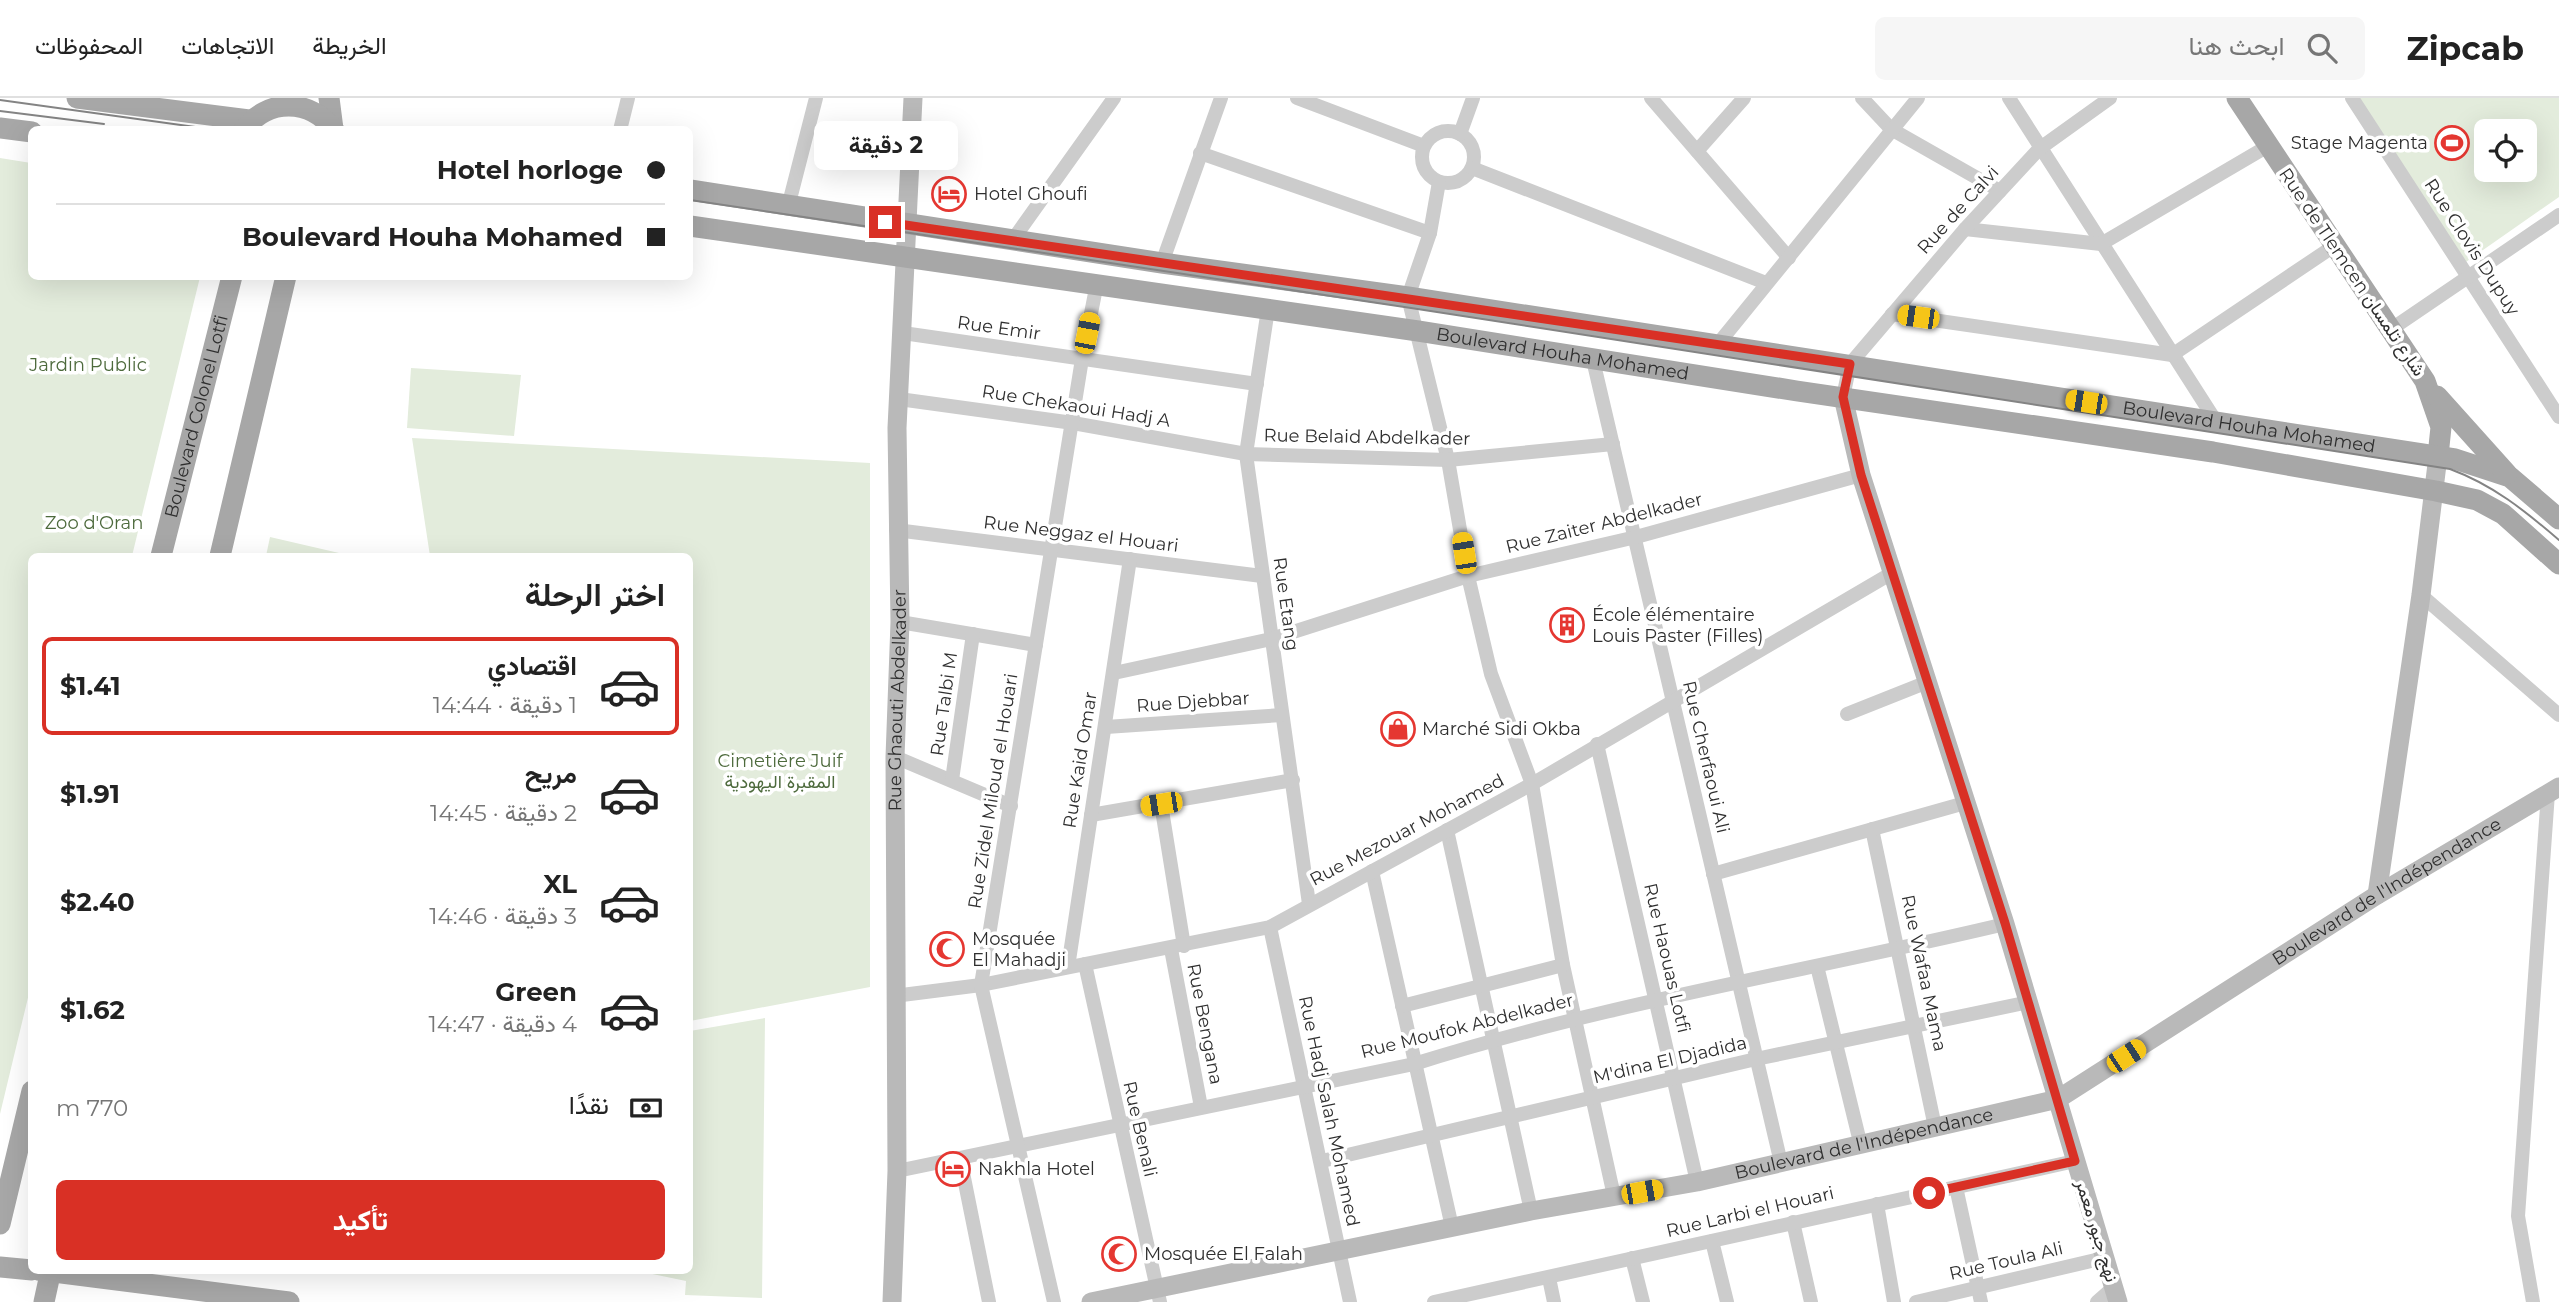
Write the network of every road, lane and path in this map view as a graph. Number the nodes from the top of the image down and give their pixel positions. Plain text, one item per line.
1 (77, 98) edge
2 (260, 98) edge
3 (329, 98) edge
4 (628, 98) edge
5 (816, 98) edge
6 (913, 98) edge
7 (1114, 98) edge
8 (1221, 98) edge
9 (1297, 98) edge
10 (1473, 98) edge
11 (1651, 98) edge
12 (1744, 98) edge
13 (1862, 98) edge
14 (1918, 98) edge
15 (2008, 98) edge
16 (2110, 98) edge
17 (2237, 98) edge
18 (2352, 98) edge
19 (174, 105) edge
20 (248, 123) edge
21 (331, 126) edge
22 (334, 126) edge
23 (621, 126) edge
24 (0, 128) edge
25 (1891, 129) junction
26 (28, 132) edge
27 (1460, 134) junction
28 (1424, 146) junction
29 (2268, 146) junction
30 (2039, 149) junction
31 (1696, 151) junction
32 (1200, 153) junction
33 (1472, 168) junction
34 (1439, 182) junction
35 (693, 190) edge
36 (2000, 191) junction
37 (788, 206) junction
38 (2559, 215) edge
39 (907, 225) junction
40 (693, 226) edge
41 (1965, 229) junction
42 (1430, 233) junction
43 (1012, 241) junction
44 (2101, 244) junction
45 (2334, 246) junction
46 (907, 258) junction
47 (1789, 258) junction
48 (1162, 263) junction
49 (2468, 276) junction
50 (231, 280) edge
51 (285, 280) edge
52 (1097, 283) junction
53 (1766, 283) junction
54 (1408, 297) junction
55 (1268, 309) junction
56 (1892, 314) junction
57 (2390, 330) junction
58 (1419, 331) junction
59 (903, 333) junction
60 (1718, 345) junction
61 (2172, 355) junction
62 (1082, 359) junction
63 (1593, 360) junction
64 (1850, 364) junction
65 (2425, 381) junction
66 (1257, 384) junction
67 (1843, 397) junction
68 (899, 399) junction
69 (2559, 417) edge
70 (1073, 423) junction
71 (2217, 423) junction
72 (1612, 444) junction
73 (1246, 454) junction
74 (2438, 456) junction
75 (1448, 460) junction
76 (1861, 475) junction
77 (2510, 477) junction
78 (2436, 491) junction
79 (2559, 519) edge
80 (896, 530) junction
81 (1636, 537) junction
82 (1050, 550) junction
83 (162, 553) edge
84 (221, 553) edge
85 (1130, 559) junction
86 (2559, 564) edge
87 (1892, 573) junction
88 (1262, 576) junction
89 (1468, 576) junction
90 (2421, 595) junction
91 (900, 622) junction
92 (973, 634) junction
93 (1271, 639) junction
94 (1036, 645) junction
95 (1114, 673) junction
96 (1925, 683) junction
97 (1673, 702) junction
98 (1847, 714) dead end
99 (1282, 715) junction
100 (2559, 715) edge
101 (1106, 727) junction
102 (1597, 744) junction
103 (895, 757) junction
104 (952, 780) junction
105 (1293, 780) junction
106 (1532, 784) junction
107 (2554, 790) edge
108 (1965, 803) junction
109 (1161, 804) junction
110 (1011, 806) junction
111 (1091, 815) junction
112 (1872, 829) junction
113 (1447, 830) junction
114 (1372, 871) junction
115 (1713, 874) junction
116 (2377, 895) junction
117 (1309, 904) junction
118 (2005, 923) junction
119 (1270, 927) junction
120 (1177, 948) junction
121 (1900, 949) junction
122 (1085, 964) junction
123 (1563, 965) junction
124 (1817, 966) junction
125 (1068, 967) junction
126 (1738, 982) junction
127 (981, 985) junction
128 (1481, 987) junction
129 (894, 996) junction
130 (1656, 999) junction
131 (2029, 1002) junction
132 (1402, 1006) junction
133 (1577, 1018) junction
134 (1917, 1028) junction
135 (1493, 1039) junction
136 (1835, 1044) junction
137 (1756, 1059) junction
138 (1414, 1064) junction
139 (1675, 1078) junction
140 (1306, 1084) junction
141 (1594, 1098) junction
142 (2058, 1099) junction
143 (1201, 1107) junction
144 (28, 1108) edge
145 (1510, 1115) junction
146 (1119, 1125) junction
147 (1935, 1127) junction
148 (1432, 1135) junction
149 (1020, 1145) junction
150 (1861, 1146) junction
151 (960, 1158) junction
152 (1322, 1161) junction
153 (2075, 1161) junction
154 (1781, 1163) junction
155 (897, 1171) junction
156 (1697, 1182) junction
157 (1956, 1187) junction
158 (1614, 1196) junction
159 (1877, 1204) junction
160 (1531, 1211) junction
161 (1793, 1222) junction
162 (0, 1224) edge
163 (1452, 1227) junction
164 (1712, 1241) junction
165 (1338, 1253) junction
166 (1632, 1258) junction
167 (2104, 1258) junction
168 (0, 1267) edge
169 (28, 1270) edge
170 (43, 1274) edge
171 (67, 1274) edge
172 (1549, 1278) junction
173 (1159, 1295) edge
174 (1979, 1295) edge
175 (2116, 1295) edge
176 (1470, 1298) edge
177 (44, 1302) edge
178 (287, 1302) edge
179 (892, 1302) edge
180 (989, 1302) edge
181 (1054, 1302) edge
182 (1091, 1302) edge
183 (1350, 1302) edge
184 (1434, 1302) edge
185 (1554, 1302) edge
186 (1643, 1302) edge
187 (1727, 1302) edge
188 (1811, 1302) edge
189 (1894, 1302) edge
190 (1916, 1302) edge
191 (2096, 1302) edge
192 (2533, 1302) edge

1 - 19 main road
2 - 20 main road
3 - 22 main road
4 - 23 street
5 - 37 street
6 - 39 street, Rue Ghaouti Abdelkader
7 - 43 street
8 - 32 street
9 - 28 street
10 - 27 street
11 - 31 street
12 - 31 street
13 - 25 street
14 - 25 street
15 - 30 street
16 - 30 street, Rue de Calvi
17 - 29 main road, Rue de Tlemcen شارع تلمسان
18 - 49 street, Rue Clovis Dupuy
19 - 20 main road
20 - 21 main road
24 - 26 main road
25 - 36 street
25 - 47 street
27 - 28 street
27 - 33 street
28 - 34 street
29 - 44 street
29 - 45 main road, Rue de Tlemcen شارع تلمسان
30 - 36 street, Rue de Calvi
30 - 44 street
31 - 47 street
32 - 42 street
32 - 48 street
33 - 34 street
33 - 53 street
34 - 42 street
35 - 37 main road, Boulevard Houha Mohamed
36 - 41 street, Rue de Calvi
37 - 39 main road, Boulevard Houha Mohamed
38 - 49 street
39 - 43 main road, Boulevard Houha Mohamed
39 - 46 street, Rue Ghaouti Abdelkader
40 - 46 main road, Boulevard Houha Mohamed
41 - 44 street
41 - 56 street, Rue de Calvi
42 - 54 street
43 - 48 main road, Boulevard Houha Mohamed
44 - 61 street
45 - 57 main road, Rue de Tlemcen شارع تلمسان
45 - 61 street
46 - 52 main road, Boulevard Houha Mohamed
46 - 59 street, Rue Ghaouti Abdelkader
47 - 53 street
48 - 54 main road, Boulevard Houha Mohamed
49 - 57 street
49 - 69 street, Rue Clovis Dupuy
50 - 83 main road, Boulevard Colonel Lotfi
51 - 84 main road
52 - 55 main road, Boulevard Houha Mohamed
52 - 62 street, Rue Zidel Miloud el Houari
53 - 60 street
54 - 58 street
54 - 60 main road, Boulevard Houha Mohamed
55 - 58 main road, Boulevard Houha Mohamed
55 - 66 street, Rue Etang
56 - 61 street
56 - 64 street, Rue de Calvi
57 - 65 main road, Rue de Tlemcen شارع تلمسان
58 - 63 main road, Boulevard Houha Mohamed
58 - 75 street
59 - 62 street, Rue Emir
59 - 68 street, Rue Ghaouti Abdelkader
60 - 64 main road, Boulevard Houha Mohamed
61 - 71 street
62 - 66 street, Rue Emir
62 - 70 street, Rue Zidel Miloud el Houari
63 - 67 main road, Boulevard Houha Mohamed
63 - 72 street, Rue Cherfaoui Ali
64 - 67 street
64 - 71 main road, Boulevard Houha Mohamed
65 - 74 main road, Rue de Tlemcen شارع تلمسان
65 - 77 main road
66 - 73 street, Rue Etang
67 - 76 street, نهج جبور معمر
67 - 78 main road, Boulevard Houha Mohamed
68 - 70 street, Rue Chekaoui Hadj A
68 - 80 street, Rue Ghaouti Abdelkader
70 - 73 street, Rue Chekaoui Hadj A
70 - 82 street, Rue Zidel Miloud el Houari
71 - 74 main road, Boulevard Houha Mohamed
72 - 75 street, Rue Belaid Abdelkader
72 - 81 street, Rue Cherfaoui Ali
73 - 75 street, Rue Belaid Abdelkader
73 - 88 street, Rue Etang
74 - 77 main road, Boulevard Houha Mohamed
74 - 78 street
75 - 89 street
76 - 81 street, Rue Zaiter Abdelkader
76 - 87 street, نهج جبور معمر
77 - 79 main road
78 - 86 main road, Boulevard Houha Mohamed
78 - 90 street
80 - 82 street, Rue Neggaz el Houari
80 - 91 street, Rue Ghaouti Abdelkader
81 - 89 street, Rue Zaiter Abdelkader
81 - 97 street, Rue Cherfaoui Ali
82 - 85 street, Rue Neggaz el Houari
82 - 94 street, Rue Zidel Miloud el Houari
85 - 88 street, Rue Neggaz el Houari
85 - 95 street, Rue Kaid Omar
87 - 96 street, نهج جبور معمر
87 - 97 street, Rue Mezouar Mohamed
88 - 93 street, Rue Etang
89 - 93 street, Rue Zaiter Abdelkader
89 - 106 street
90 - 100 street
90 - 116 street
91 - 92 street
91 - 103 street, Rue Ghaouti Abdelkader
92 - 94 street
92 - 104 street, Rue Talbi M
93 - 95 street, Rue Zaiter Abdelkader
93 - 99 street, Rue Etang
94 - 110 street, Rue Zidel Miloud el Houari
95 - 101 street, Rue Kaid Omar
96 - 98 street
96 - 108 street, نهج جبور معمر
97 - 102 street, Rue Mezouar Mohamed
97 - 115 street, Rue Cherfaoui Ali
99 - 101 street, Rue Djebbar
99 - 105 street, Rue Etang
101 - 111 street, Rue Kaid Omar
102 - 106 street, Rue Mezouar Mohamed
102 - 130 street, Rue Haouas Lotfi
103 - 104 street
103 - 129 street, Rue Ghaouti Abdelkader
104 - 110 street
105 - 109 street
105 - 117 street, Rue Etang
106 - 113 street, Rue Mezouar Mohamed
106 - 123 street
107 - 116 street, Boulevard de l'Indépendance
107 - 192 street
108 - 112 street
108 - 118 street, نهج جبور معمر
109 - 111 street
109 - 120 street, Rue Bengana
110 - 127 street, Rue Zidel Miloud el Houari
111 - 125 street, Rue Kaid Omar
112 - 115 street
112 - 121 street, Rue Wafaa Mama
113 - 114 street, Rue Mezouar Mohamed
113 - 128 street
114 - 117 street, Rue Mezouar Mohamed
114 - 132 street
115 - 126 street, Rue Cherfaoui Ali
116 - 142 street, Boulevard de l'Indépendance
117 - 119 street, Rue Mezouar Mohamed
118 - 121 street, Rue Moufok Abdelkader
118 - 131 street, نهج جبور معمر
119 - 120 street, Rue Mezouar Mohamed
119 - 140 street, Rue Hadj Salah Mohamed
120 - 122 street, Rue Mezouar Mohamed
120 - 143 street, Rue Bengana
121 - 124 street, Rue Moufok Abdelkader
121 - 134 street, Rue Wafaa Mama
122 - 125 street, Rue Mezouar Mohamed
122 - 146 street, Rue Benali
123 - 128 street
123 - 133 street
124 - 126 street, Rue Moufok Abdelkader
124 - 136 street
125 - 127 street, Rue Mezouar Mohamed
126 - 130 street, Rue Moufok Abdelkader
126 - 137 street, Rue Cherfaoui Ali
127 - 129 street, Rue Mezouar Mohamed
127 - 149 street, Rue Zidel Miloud el Houari
128 - 132 street
128 - 135 street
129 - 155 street, Rue Ghaouti Abdelkader
130 - 133 street, Rue Moufok Abdelkader
130 - 139 street, Rue Haouas Lotfi
131 - 134 street, M'dina El Djadida
131 - 142 street, نهج جبور معمر
132 - 138 street
133 - 135 street, Rue Moufok Abdelkader
133 - 141 street
134 - 136 street, M'dina El Djadida
134 - 147 street, Rue Wafaa Mama
135 - 138 street, Rue Moufok Abdelkader
135 - 145 street
136 - 137 street, M'dina El Djadida
136 - 150 street
137 - 139 street, M'dina El Djadida
137 - 154 street, Rue Cherfaoui Ali
138 - 140 street, Rue Moufok Abdelkader
138 - 148 street
139 - 141 street, M'dina El Djadida
139 - 156 street, Rue Haouas Lotfi
140 - 143 street, Rue Moufok Abdelkader
140 - 152 street, Rue Hadj Salah Mohamed
141 - 145 street, M'dina El Djadida
141 - 158 street
142 - 147 street, Boulevard de l'Indépendance
142 - 153 street, نهج جبور معمر
143 - 146 street, Rue Moufok Abdelkader
144 - 162 main road
145 - 148 street, M'dina El Djadida
145 - 160 street
146 - 149 street, Rue Moufok Abdelkader
146 - 173 street, Rue Benali
147 - 150 street, Boulevard de l'Indépendance
148 - 152 street, M'dina El Djadida
148 - 163 street
149 - 151 street, Rue Moufok Abdelkader
149 - 181 street, Rue Zidel Miloud el Houari
150 - 154 street, Boulevard de l'Indépendance
151 - 155 street, Rue Moufok Abdelkader
151 - 180 street
152 - 165 street, Rue Hadj Salah Mohamed
153 - 157 street, Rue Larbi el Houari
153 - 167 street, نهج جبور معمر
154 - 156 street, Boulevard de l'Indépendance
155 - 179 street, Rue Ghaouti Abdelkader
156 - 158 street, Boulevard de l'Indépendance
157 - 159 street, Rue Larbi el Houari
157 - 174 street
158 - 160 street, Boulevard de l'Indépendance
159 - 161 street, Rue Larbi el Houari
159 - 189 street
160 - 163 street, Boulevard de l'Indépendance
161 - 164 street, Rue Larbi el Houari
161 - 188 street
163 - 165 street, Boulevard de l'Indépendance
164 - 166 street, Rue Larbi el Houari
164 - 187 street
165 - 173 street, Boulevard de l'Indépendance
165 - 183 street, Rue Hadj Salah Mohamed
166 - 172 street, Rue Larbi el Houari
166 - 186 street
167 - 174 street, Rue Toula Ali
167 - 175 street, نهج جبور معمر
168 - 169 main road
170 - 177 main road
171 - 178 main road
172 - 176 street, Rue Larbi el Houari
172 - 185 street
173 - 182 street, Boulevard de l'Indépendance
174 - 190 street, Rue Toula Ali
175 - 191 street
176 - 184 street, Rue Larbi el Houari

